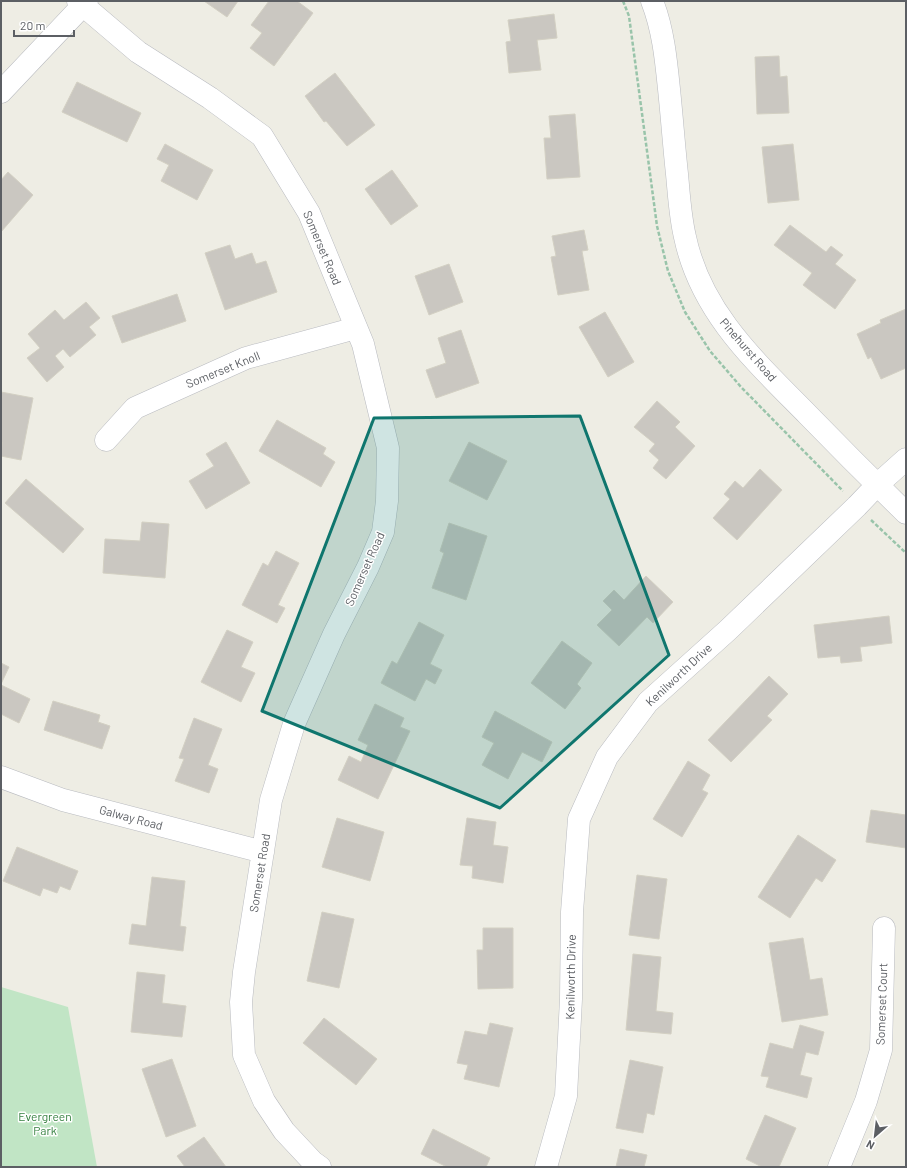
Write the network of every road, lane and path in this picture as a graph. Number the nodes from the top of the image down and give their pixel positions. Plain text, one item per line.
1 (652, 1) edge
2 (83, 3) edge
3 (1, 92) edge
4 (356, 328) junction
5 (106, 440) dead end
6 (906, 459) edge
7 (877, 485) junction
8 (906, 513) edge
9 (869, 518) dead end
10 (906, 553) edge
11 (1, 777) edge
12 (263, 852) junction
13 (884, 928) dead end
14 (320, 1167) edge
15 (546, 1167) edge
16 (839, 1167) edge

1 - 7 street, Pinehurst Road
2 - 3 street
2 - 4 street, Somerset Road
4 - 5 street, Somerset Knoll
4 - 12 street, Somerset Road
6 - 7 street, Kenilworth Drive
7 - 8 street, Pinehurst Road
7 - 15 street, Kenilworth Drive
9 - 10 path
11 - 12 street, Galway Road
12 - 14 street, Somerset Road
13 - 16 street, Somerset Court

